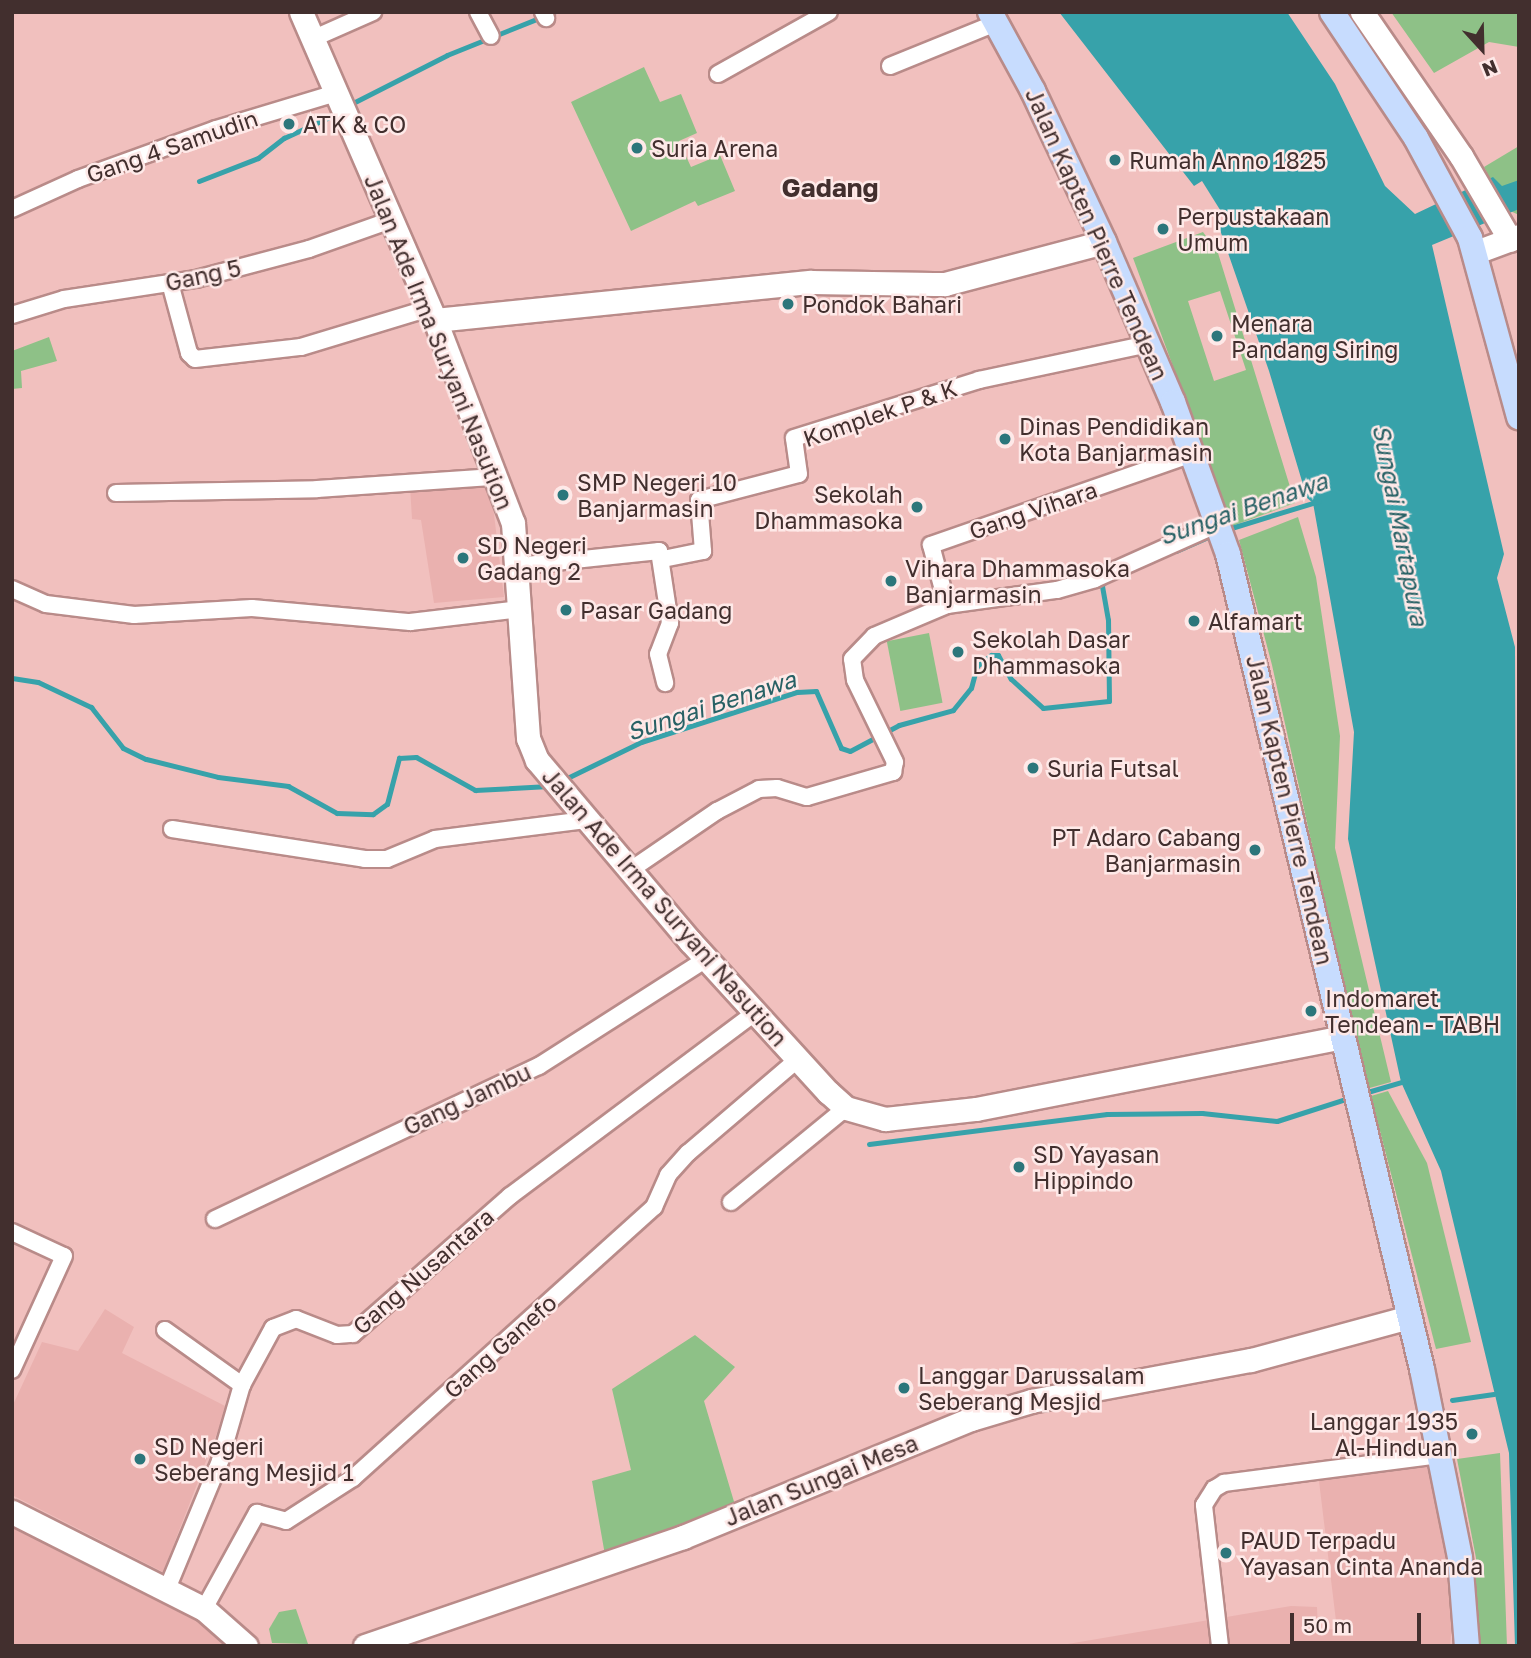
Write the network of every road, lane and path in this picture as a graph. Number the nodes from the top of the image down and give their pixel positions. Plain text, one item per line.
1 (301, 12) edge
2 (373, 12) edge
3 (478, 12) edge
4 (829, 12) edge
5 (1332, 12) edge
6 (1362, 12) edge
7 (993, 18) edge
8 (491, 36) dead end
9 (312, 39) junction
10 (890, 66) dead end
11 (718, 74) dead end
12 (336, 93) junction
13 (12, 209) edge
14 (391, 220) junction
15 (1509, 233) edge
16 (1104, 242) junction
17 (1473, 245) junction
18 (170, 283) junction
19 (432, 314) junction
20 (12, 315) edge
21 (1148, 344) junction
22 (1519, 417) edge
23 (1193, 454) junction
24 (495, 477) junction
25 (116, 493) dead end
26 (1221, 531) junction
27 (663, 558) junction
28 (517, 566) junction
29 (12, 589) edge
30 (947, 605) junction
31 (520, 609) junction
32 (665, 683) dead end
33 (586, 820) junction
34 (172, 829) dead end
35 (629, 871) junction
36 (706, 959) junction
37 (755, 1013) junction
38 (1343, 1037) junction
39 (797, 1059) junction
40 (846, 1108) junction
41 (731, 1202) dead end
42 (215, 1219) dead end
43 (12, 1232) edge
44 (1409, 1317) junction
45 (165, 1330) dead end
46 (12, 1370) edge
47 (242, 1385) junction
48 (1439, 1455) junction
49 (12, 1512) edge
50 (167, 1589) junction
51 (204, 1609) junction
52 (246, 1646) edge
53 (365, 1646) edge
54 (1220, 1646) edge
55 (1467, 1646) edge

1 - 9 street, Jalan Ade Irma Suryani Nasution
2 - 9 street
3 - 8 street
4 - 11 street
5 - 17 main road
6 - 15 street
7 - 10 street
7 - 16 main road, Jalan Kapten Pierre Tendean
9 - 12 street, Jalan Ade Irma Suryani Nasution
12 - 13 street, Gang 4 Samudin
12 - 14 street, Jalan Ade Irma Suryani Nasution
14 - 18 street, Gang 5
14 - 19 street, Jalan Ade Irma Suryani Nasution
15 - 17 street
16 - 19 street
16 - 21 main road, Jalan Kapten Pierre Tendean
17 - 22 main road
18 - 19 street
18 - 20 street, Gang 5
19 - 24 street, Jalan Ade Irma Suryani Nasution
21 - 23 main road, Jalan Kapten Pierre Tendean
21 - 27 street, Komplek P & K
23 - 26 main road, Jalan Kapten Pierre Tendean
23 - 30 street, Gang Vihara
24 - 25 street
24 - 28 street, Jalan Ade Irma Suryani Nasution
26 - 30 street
26 - 38 main road, Jalan Kapten Pierre Tendean
27 - 28 street
27 - 32 street
28 - 31 street, Jalan Ade Irma Suryani Nasution
29 - 31 street
30 - 35 street
31 - 33 street, Jalan Ade Irma Suryani Nasution
33 - 34 street
33 - 35 street, Jalan Ade Irma Suryani Nasution
35 - 36 street, Jalan Ade Irma Suryani Nasution
36 - 37 street, Jalan Ade Irma Suryani Nasution
36 - 42 street, Gang Jambu
37 - 39 street, Jalan Ade Irma Suryani Nasution
37 - 47 street, Gang Nusantara
38 - 40 street, Jalan Ade Irma Suryani Nasution
38 - 44 main road, Jalan Kapten Pierre Tendean
39 - 40 street, Jalan Ade Irma Suryani Nasution
39 - 51 street, Gang Ganefo
40 - 41 street
43 - 46 street
44 - 48 main road, Jalan Kapten Pierre Tendean
44 - 53 street, Jalan Sungai Mesa
45 - 47 street
47 - 50 street, Gang Nusantara
48 - 54 street
48 - 55 main road, Jalan Kapten Pierre Tendean
49 - 50 street
50 - 51 street
51 - 52 street

